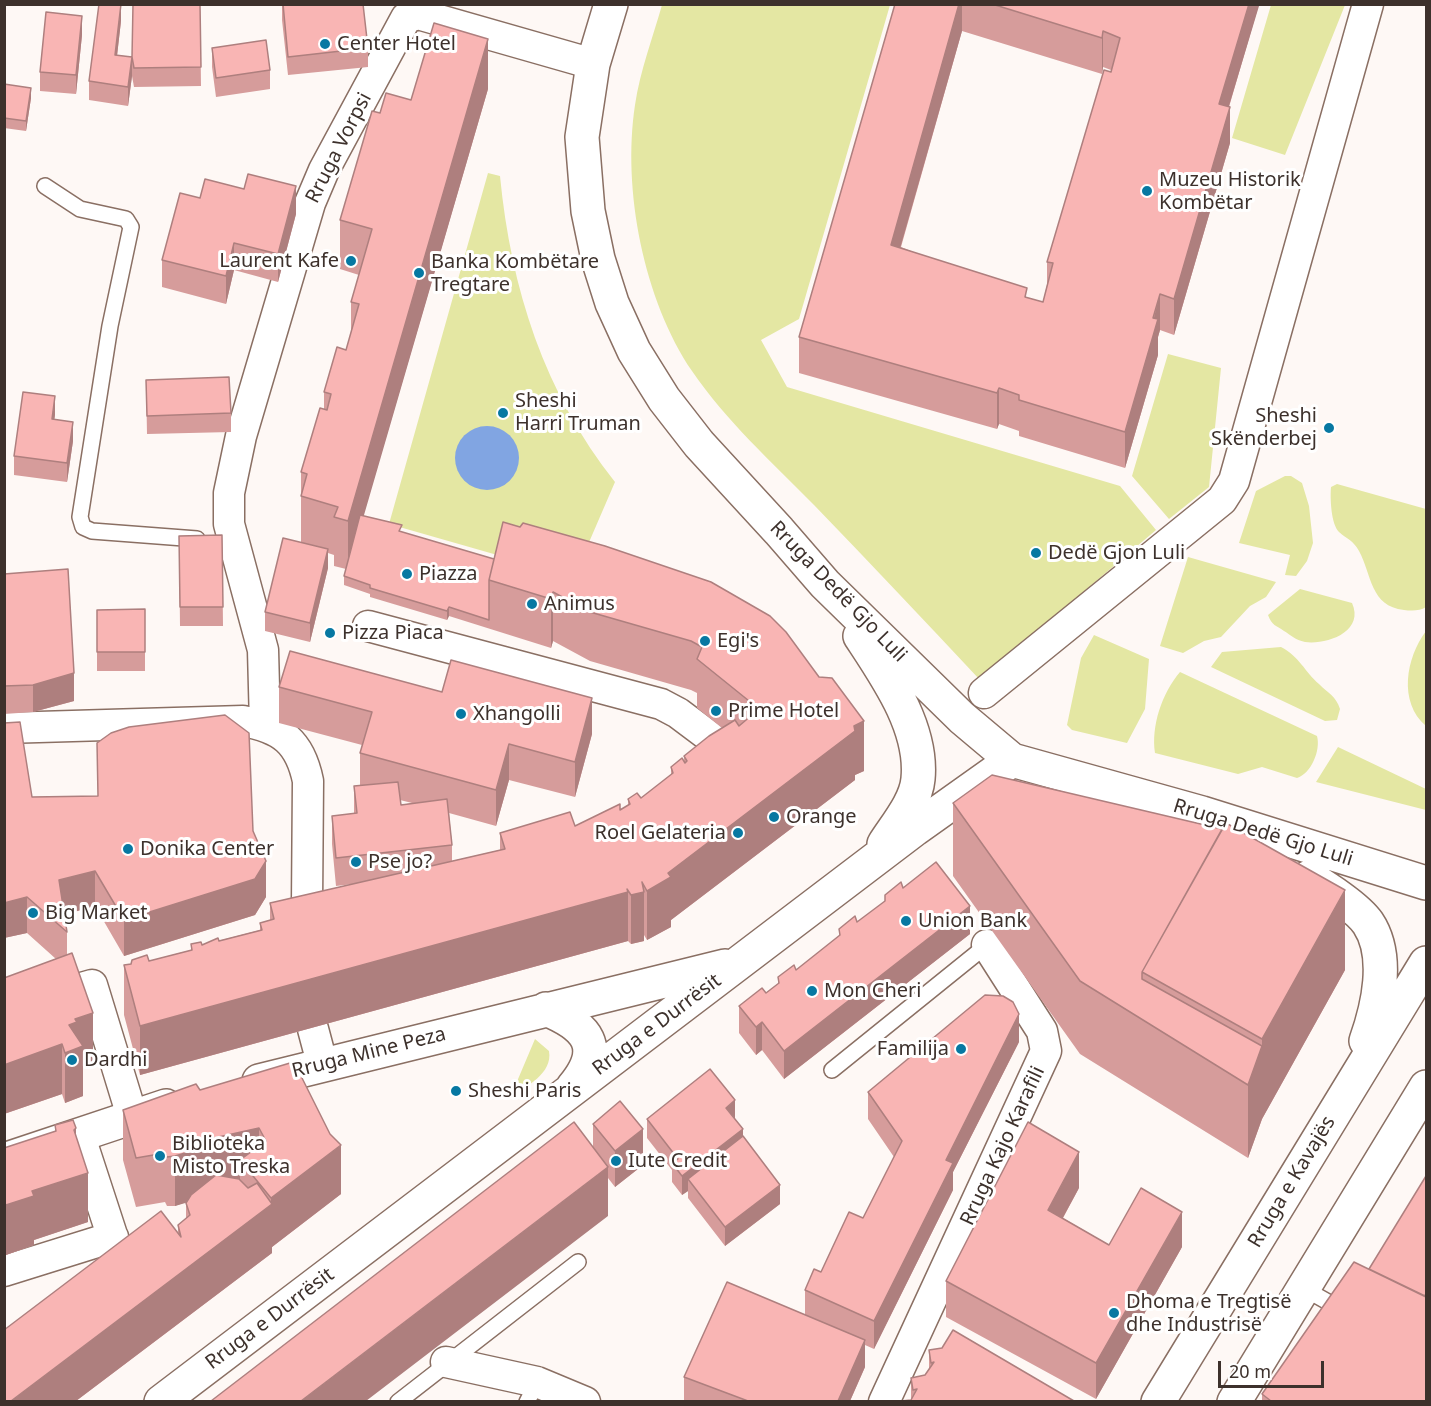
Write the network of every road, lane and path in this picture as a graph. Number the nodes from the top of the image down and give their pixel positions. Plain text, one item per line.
1 (611, 4) edge
2 (1368, 4) edge
3 (593, 64) junction
4 (45, 186) dead end
5 (222, 541) junction
6 (825, 584) junction
7 (368, 626) dead end
8 (984, 693) dead end
9 (265, 725) junction
10 (4, 728) edge
11 (1012, 760) junction
12 (691, 784) edge
13 (1202, 813) junction
14 (874, 861) junction
15 (1426, 884) edge
16 (332, 924) edge
17 (987, 945) joint
18 (738, 963) junction
19 (1426, 963) edge
20 (546, 1009) junction
21 (4, 1010) edge
22 (313, 1029) dead end
23 (322, 1063) junction
24 (832, 1070) dead end
25 (1350, 1087) junction
26 (1426, 1087) edge
27 (232, 1088) edge
28 (570, 1091) junction
29 (199, 1097) edge
30 (132, 1116) junction
31 (79, 1134) junction
32 (4, 1160) edge
33 (113, 1237) junction
34 (578, 1262) dead end
35 (4, 1271) edge
36 (1303, 1288) junction
37 (91, 1301) edge
38 (1355, 1318) edge
39 (446, 1362) junction
40 (532, 1392) edge
41 (161, 1401) edge
42 (398, 1401) edge
43 (585, 1401) edge
44 (884, 1401) edge
45 (1158, 1401) edge
46 (1234, 1401) edge

1 - 3 main road, Rruga Dedë Gjo Luli
2 - 8 street
3 - 5 street, Rruga Vorpsi
3 - 6 main road, Rruga Dedë Gjo Luli
4 - 5 lane
5 - 9 street, Rruga Vorpsi
6 - 11 main road, Rruga Dedë Gjo Luli
6 - 14 main road
7 - 12 street
9 - 10 street
9 - 16 street
11 - 13 main road, Rruga Dedë Gjo Luli
11 - 14 main road, Rruga e Durrësit
13 - 15 main road, Rruga Dedë Gjo Luli
13 - 25 main road
14 - 18 main road, Rruga e Durrësit
17 - 24 lane, Rruga Kajo Karafili
17 - 44 street, Rruga Kajo Karafili
18 - 20 main road, Rruga Mine Peza
18 - 28 main road, Rruga e Durrësit
19 - 25 main road, Rruga e Kavajës
20 - 23 main road, Rruga Mine Peza
20 - 28 main road
21 - 30 street
22 - 23 street
23 - 27 main road, Rruga Mine Peza
25 - 45 main road, Rruga e Kavajës
26 - 36 main road
28 - 41 main road, Rruga e Durrësit
29 - 30 main road
30 - 31 main road
31 - 32 main road
31 - 33 street
33 - 35 street
33 - 37 street
34 - 39 lane
36 - 38 lane
36 - 46 main road
39 - 40 street
39 - 42 lane
40 - 43 street

